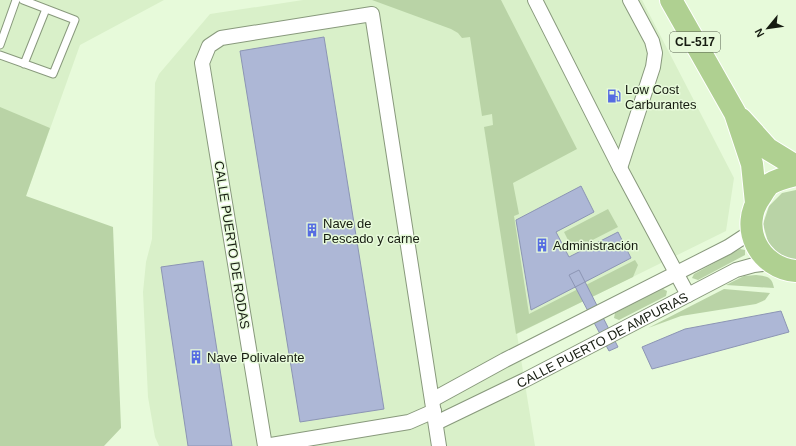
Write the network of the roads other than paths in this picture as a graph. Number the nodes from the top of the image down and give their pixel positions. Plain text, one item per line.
1 (16, 0) edge
2 (23, 0) edge
3 (630, 0) edge
4 (671, 0) edge
5 (538, 1) edge
6 (46, 9) junction
7 (0, 45) edge
8 (0, 55) edge
9 (24, 64) junction
10 (735, 113) junction
11 (796, 166) edge
12 (620, 168) junction
13 (796, 175) edge
14 (756, 203) junction
15 (751, 232) junction
16 (787, 271) edge
17 (677, 274) junction
18 (688, 295) junction
19 (434, 412) junction
20 (265, 446) edge
21 (439, 446) edge

1 - 7 lane
2 - 6 lane
3 - 12 street
4 - 10 main road, CL-517
5 - 12 street
6 - 9 lane
6 - 9 lane
8 - 9 lane
10 - 11 main road, CL-517
10 - 14 main road, CL-517
12 - 17 street
13 - 14 main road, CL-517
14 - 15 main road, CL-517
15 - 16 main road, CL-517
15 - 17 street, CALLE PUERTO DE AMPURIAS
16 - 18 street, CALLE PUERTO DE AMPURIAS
17 - 18 street
17 - 19 street, CALLE PUERTO DE AMPURIAS
18 - 19 street, CALLE PUERTO DE AMPURIAS
19 - 20 street
19 - 20 street, CALLE PUERTO DE RODAS
19 - 21 street

